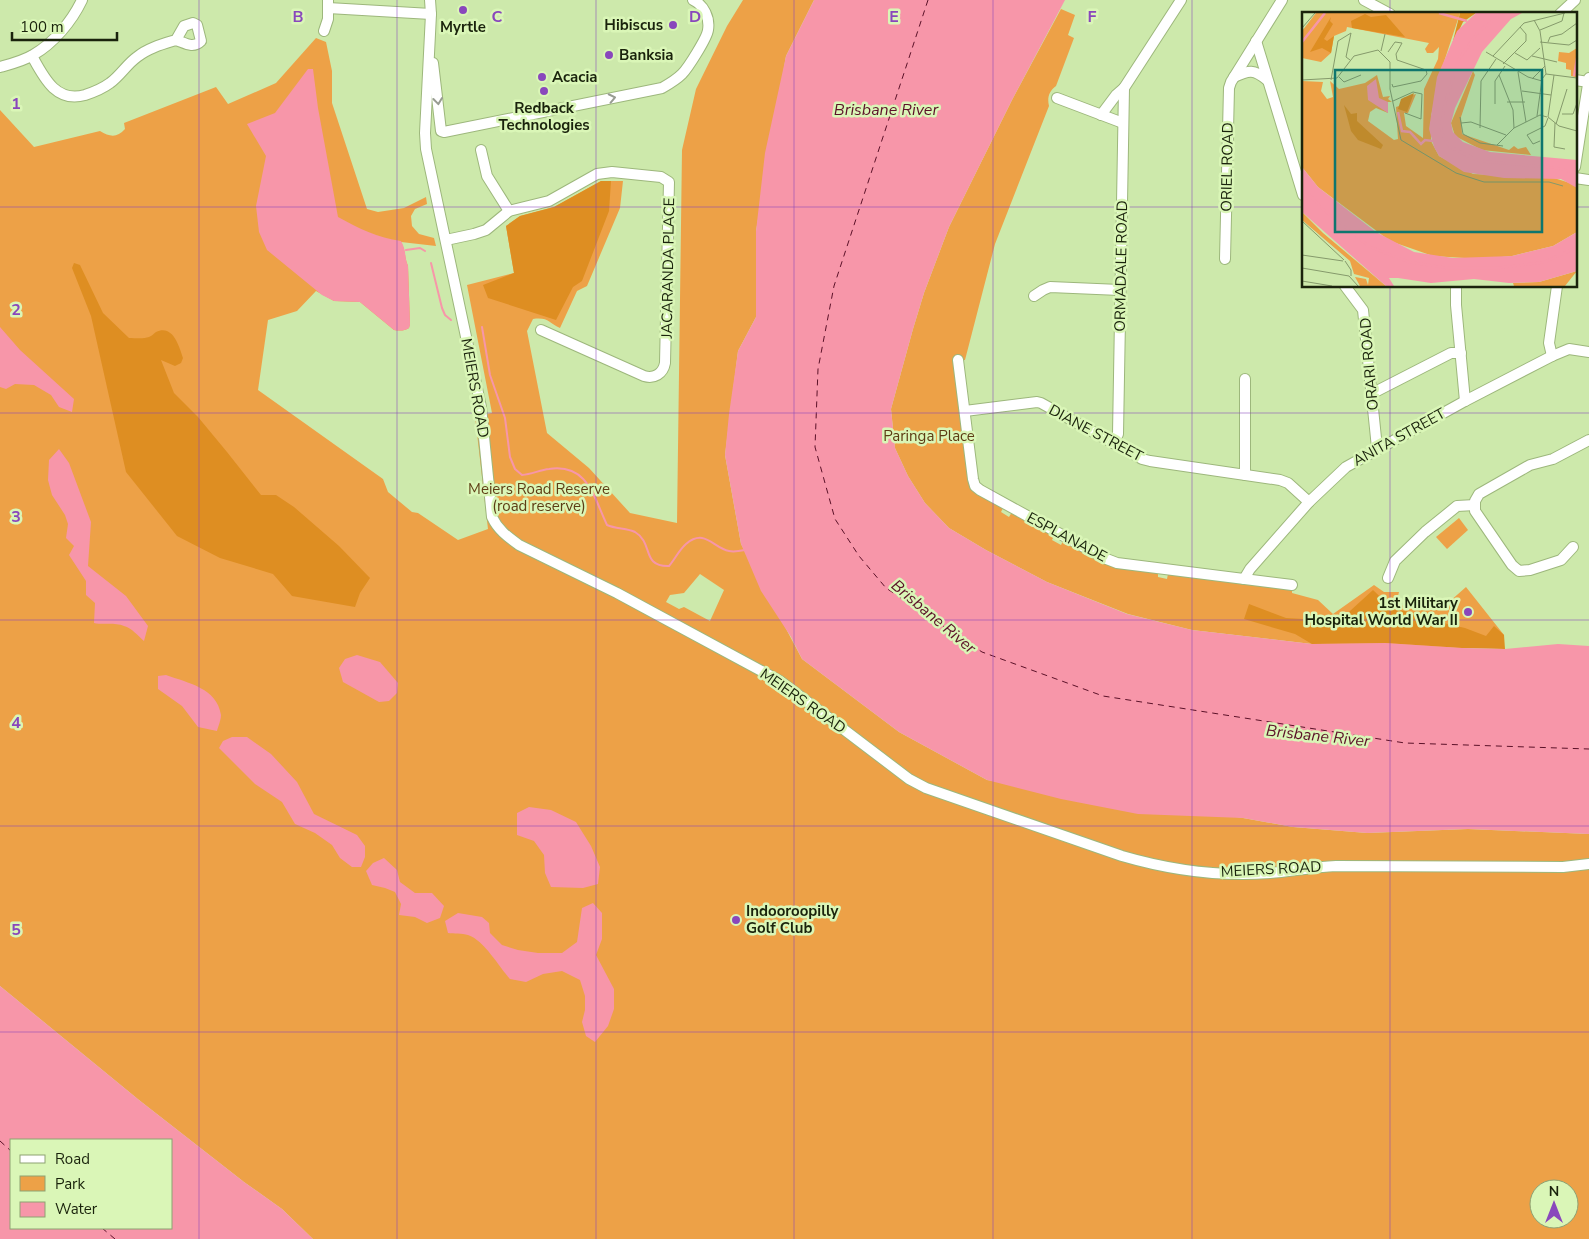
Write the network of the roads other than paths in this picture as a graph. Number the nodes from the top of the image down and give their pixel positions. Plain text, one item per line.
1 (82, 0) edge
2 (430, 0) edge
3 (693, 0) edge
4 (1181, 0) edge
5 (1282, 0) edge
6 (1364, 0) edge
7 (1575, 0) edge
8 (328, 4) edge
9 (1386, 12) edge
10 (1562, 12) edge
11 (431, 14) junction
12 (324, 30) dead end
13 (430, 35) junction
14 (176, 40) dead end
15 (1256, 41) junction
16 (32, 56) junction
17 (0, 67) edge
18 (1234, 77) junction
19 (1576, 80) edge
20 (1589, 80) edge
21 (1267, 81) junction
22 (1124, 88) junction
23 (1057, 98) dead end
24 (1101, 115) junction
25 (1123, 123) junction
26 (481, 150) dead end
27 (1576, 160) edge
28 (1576, 178) edge
29 (1589, 180) edge
30 (1302, 192) edge
31 (509, 211) junction
32 (446, 240) junction
33 (1225, 259) dead end
34 (1347, 288) edge
35 (1456, 288) edge
36 (1557, 288) edge
37 (1120, 290) junction
38 (1034, 296) dead end
39 (541, 330) dead end
40 (1589, 352) edge
41 (1461, 353) junction
42 (1552, 356) junction
43 (958, 360) dead end
44 (1245, 379) dead end
45 (1371, 394) junction
46 (1465, 401) junction
47 (965, 411) junction
48 (1589, 440) edge
49 (1113, 443) junction
50 (1377, 448) junction
51 (1245, 475) junction
52 (1309, 502) junction
53 (1475, 506) junction
54 (1573, 548) dead end
55 (1388, 578) dead end
56 (1244, 579) junction
57 (1292, 585) dead end
58 (1589, 864) edge

1 - 16 street
2 - 11 street, MEIERS ROAD
13 -> 3 street
4 - 22 street
5 - 15 street, ORIEL ROAD
6 - 9 street
7 - 10 street
8 - 11 street
8 - 12 street
11 - 13 street, MEIERS ROAD
13 - 32 street, MEIERS ROAD
14 - 16 street
15 - 18 street, ORIEL ROAD
15 - 21 street
16 - 17 street
18 - 21 street
18 - 33 street, ORIEL ROAD
19 - 20 street
20 - 27 street
21 - 30 street
22 - 24 street
22 - 25 street, ORMADALE ROAD
23 - 24 street
24 - 25 street
25 - 37 street, ORMADALE ROAD
26 - 31 street
28 - 29 street
31 - 32 street, JACARANDA PLACE
31 - 39 street, JACARANDA PLACE
32 - 58 street, MEIERS ROAD
34 - 45 street, ORARI ROAD
35 - 41 street
36 - 42 street
37 - 38 street
37 - 49 street, ORMADALE ROAD
40 - 42 street, ANITA STREET
41 - 45 street
41 - 46 street
42 - 46 street, ANITA STREET
43 - 47 street, ESPLANADE
44 - 51 street
45 - 50 street, ORARI ROAD
46 - 50 street, ANITA STREET
47 - 49 street, DIANE STREET
47 - 56 street, ESPLANADE
48 - 53 street
49 - 51 street, DIANE STREET
50 - 52 street, ANITA STREET
51 - 52 street, DIANE STREET
52 - 56 street, ANITA STREET
53 - 54 street
53 - 55 street
56 - 57 street, ESPLANADE

